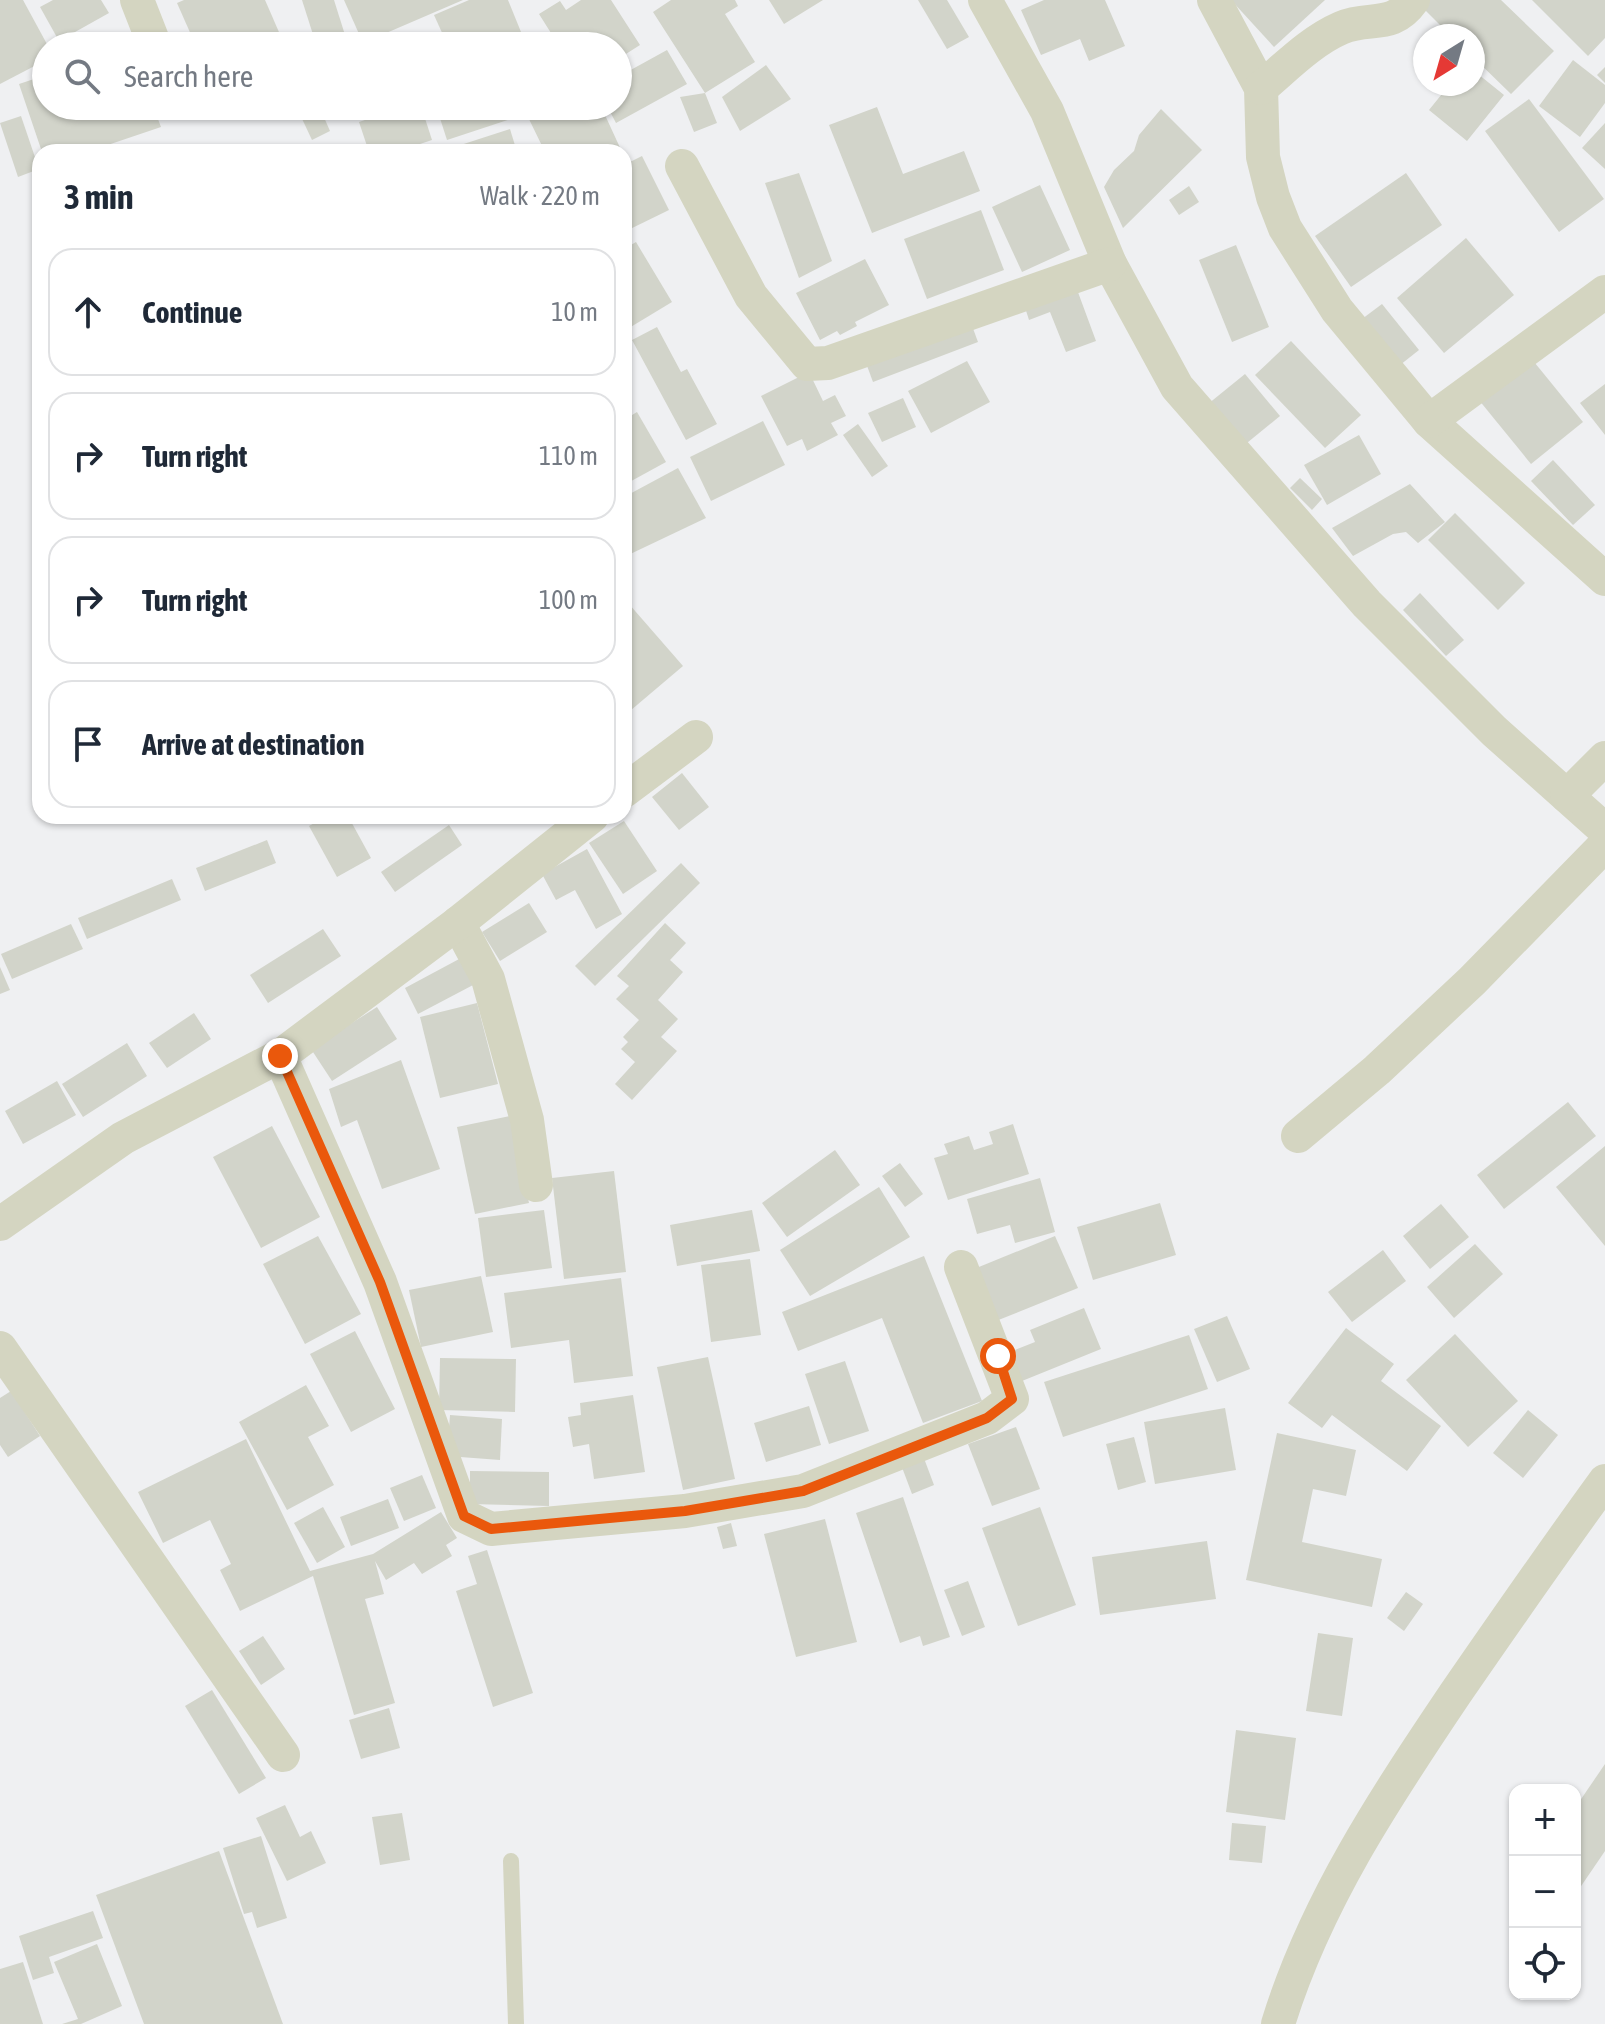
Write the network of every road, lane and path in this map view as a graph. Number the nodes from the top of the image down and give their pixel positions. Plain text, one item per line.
1 (137, 0) edge
2 (985, 0) edge
3 (1214, 0) edge
4 (1413, 0) edge
5 (150, 32) edge
6 (1261, 88) junction
7 (682, 166) dead end
8 (1110, 264) junction
9 (1605, 292) edge
10 (1429, 421) junction
11 (1605, 579) edge
12 (696, 737) dead end
13 (1605, 758) edge
14 (632, 785) edge
15 (1567, 796) junction
16 (582, 824) edge
17 (1605, 830) edge
18 (1605, 845) edge
19 (458, 923) junction
20 (280, 1056) junction
21 (1298, 1136) dead end
22 (536, 1185) dead end
23 (0, 1224) edge
24 (961, 1267) dead end
25 (0, 1348) edge
26 (1599, 1502) edge
27 (283, 1755) dead end
28 (511, 1861) dead end
29 (516, 2024) edge
30 (1278, 2024) edge

1 - 5 street
2 - 8 street
3 - 6 street
4 - 6 street
6 - 10 street
7 - 8 street
8 - 15 street
9 - 10 street
10 - 11 street
12 - 14 street
13 - 15 street
15 - 17 street
16 - 19 street
18 - 21 street
19 - 20 street
19 - 22 street
20 - 23 street
20 - 24 street
25 - 27 street
26 - 30 street
28 - 29 lane

